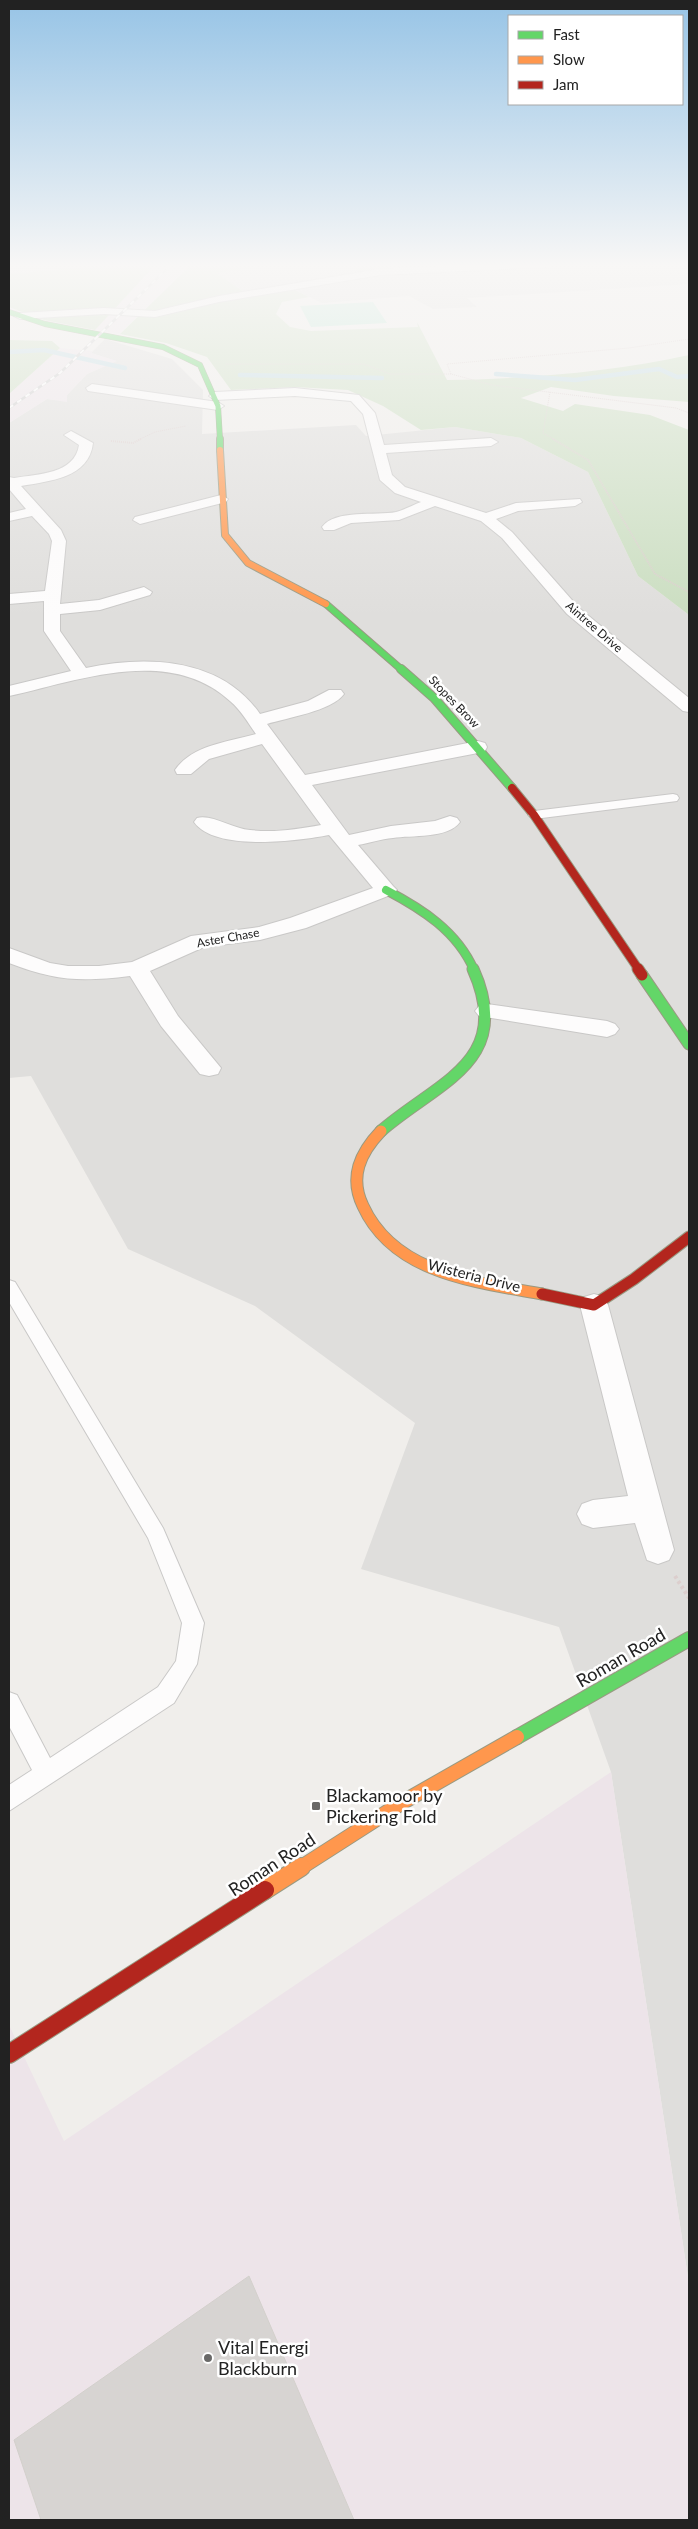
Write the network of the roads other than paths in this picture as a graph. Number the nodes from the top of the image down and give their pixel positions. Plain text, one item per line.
1 (207, 381) edge
2 (92, 388) dead end
3 (216, 401) junction
4 (72, 435) dead end
5 (107, 440) road end
6 (491, 442) dead end
7 (86, 443) junction
8 (378, 448) junction
9 (10, 482) edge
10 (221, 499) junction
11 (435, 501) junction
12 (575, 502) dead end
13 (34, 510) junction
14 (9, 517) edge
15 (486, 518) junction
16 (140, 520) dead end
17 (329, 527) dead end
18 (144, 592) dead end
19 (9, 598) edge
20 (52, 602) junction
21 (80, 672) junction
22 (9, 691) edge
23 (335, 694) dead end
24 (689, 707) edge
25 (256, 721) junction
26 (266, 737) junction
27 (478, 747) junction
28 (184, 770) dead end
29 (300, 782) junction
30 (672, 798) dead end
31 (534, 816) junction
32 (204, 822) dead end
33 (450, 822) dead end
34 (339, 835) junction
35 (386, 890) junction
36 (9, 954) edge
37 (137, 968) junction
38 (488, 1011) junction
39 (608, 1029) dead end
40 (689, 1044) edge
41 (209, 1068) dead end
42 (689, 1237) edge
43 (9, 1287) edge
44 (594, 1305) junction
45 (647, 1508) junction
46 (592, 1514) dead end
47 (658, 1550) dead end
48 (689, 1639) edge
49 (9, 1703) edge
50 (46, 1774) junction
51 (9, 1799) edge
52 (9, 2054) edge

1 - 3 main road
2 - 3 street, Aintree Drive
3 - 8 street, Aintree Drive
3 - 10 main road, Stopes Brow
4 - 7 street
5 - 7 street
6 - 8 street
7 - 9 street
8 - 11 street, Aintree Drive
9 - 13 street
10 - 16 street
10 - 27 main road, Stopes Brow
11 - 15 street, Aintree Drive
11 - 17 street
12 - 15 street
13 - 14 street
13 - 20 street
15 - 24 street, Aintree Drive
18 - 20 street
19 - 20 street
20 - 21 street
21 - 22 street
21 - 25 street
23 - 25 street
25 - 26 street
26 - 28 street
26 - 29 street
27 - 29 street
27 - 31 main road, Stopes Brow
29 - 34 street
30 - 31 lane
31 - 40 main road, Stopes Brow
32 - 34 street
33 - 34 street
34 - 35 street
35 - 37 street, Aster Chase
35 - 38 main road, Wisteria Drive
36 - 37 street, Aster Chase
37 - 41 street
38 - 39 street
38 - 44 main road, Wisteria Drive
42 - 44 main road
43 - 50 lane
44 - 45 street
45 - 46 street
45 - 47 street
48 - 52 main road, Roman Road
49 - 50 lane
50 - 51 lane

